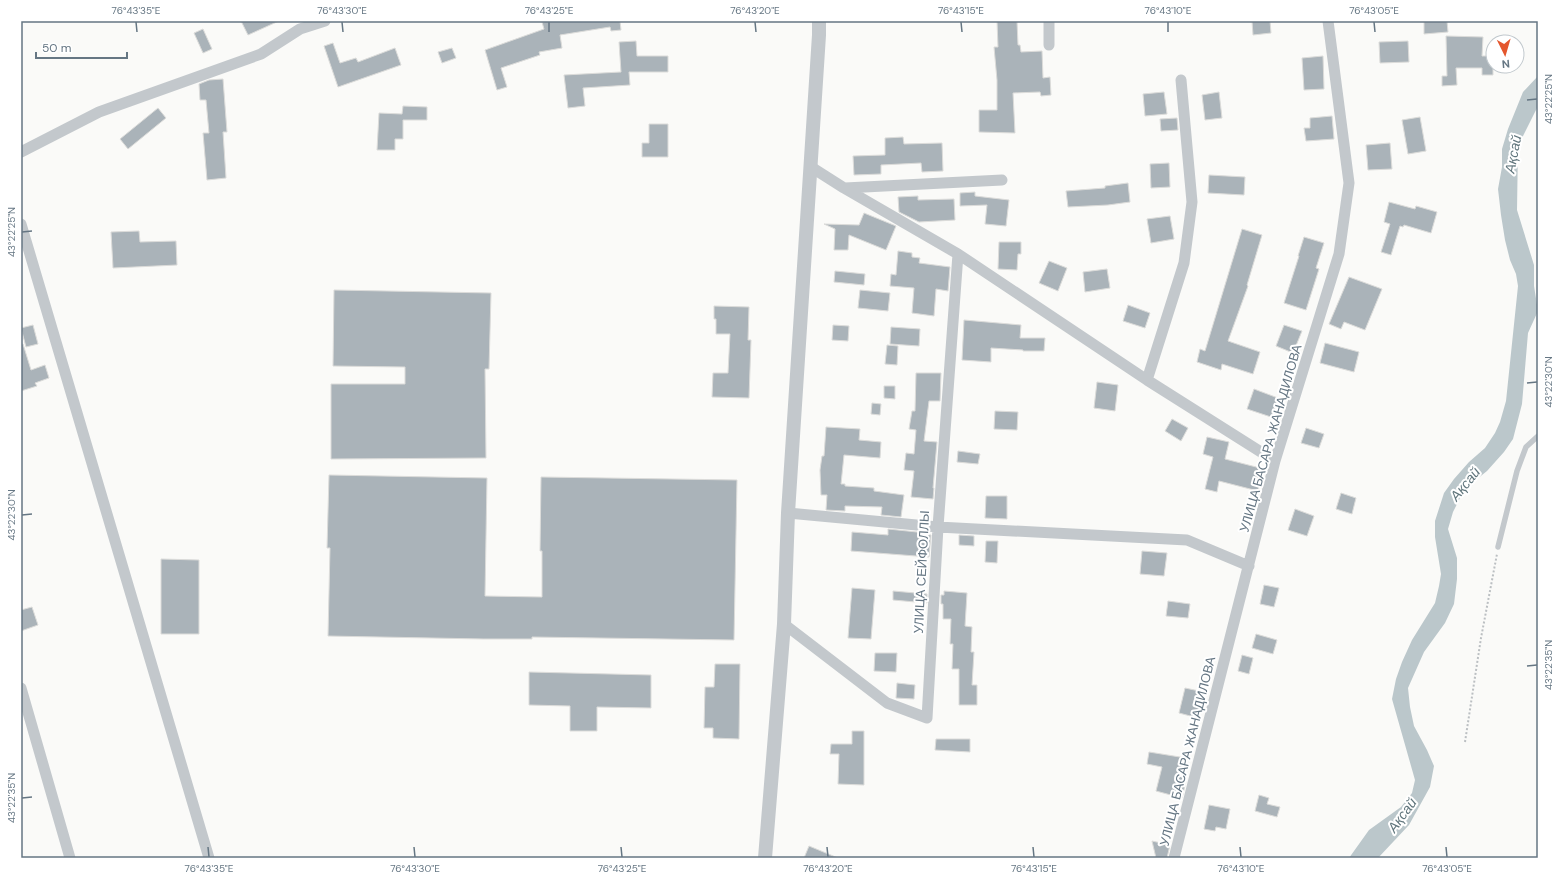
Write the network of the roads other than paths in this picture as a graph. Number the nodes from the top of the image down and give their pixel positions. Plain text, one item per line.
1 (325, 21) edge
2 (819, 21) edge
3 (1049, 21) edge
4 (1328, 21) edge
5 (298, 25) edge
6 (1049, 45) dead end
7 (1181, 80) dead end
8 (21, 152) edge
9 (811, 167) junction
10 (1002, 180) dead end
11 (844, 188) junction
12 (21, 224) edge
13 (958, 254) junction
14 (1147, 380) junction
15 (1538, 436) edge
16 (1276, 461) junction
17 (788, 513) junction
18 (938, 527) junction
19 (1498, 547) road end
20 (1249, 566) junction
21 (784, 624) junction
22 (21, 688) edge
23 (70, 858) edge
24 (210, 858) edge
25 (765, 858) edge
26 (1174, 858) edge

1 - 5 street
2 - 9 street
3 - 6 street
4 - 16 street, УЛИЦА БАСАРА ЖАНАДИЛОВА
5 - 8 street
7 - 14 street
9 - 11 street
9 - 17 street
10 - 11 street
11 - 13 street
12 - 24 street
13 - 14 street
13 - 18 street, УЛИЦА СЕЙФОЛЛЫ
14 - 16 street
15 - 19 lane
16 - 20 street, УЛИЦА БАСАРА ЖАНАДИЛОВА
17 - 18 street
17 - 21 street
18 - 20 street
18 - 21 street, УЛИЦА СЕЙФОЛЛЫ
20 - 26 street, УЛИЦА БАСАРА ЖАНАДИЛОВА
21 - 25 street
22 - 23 street

